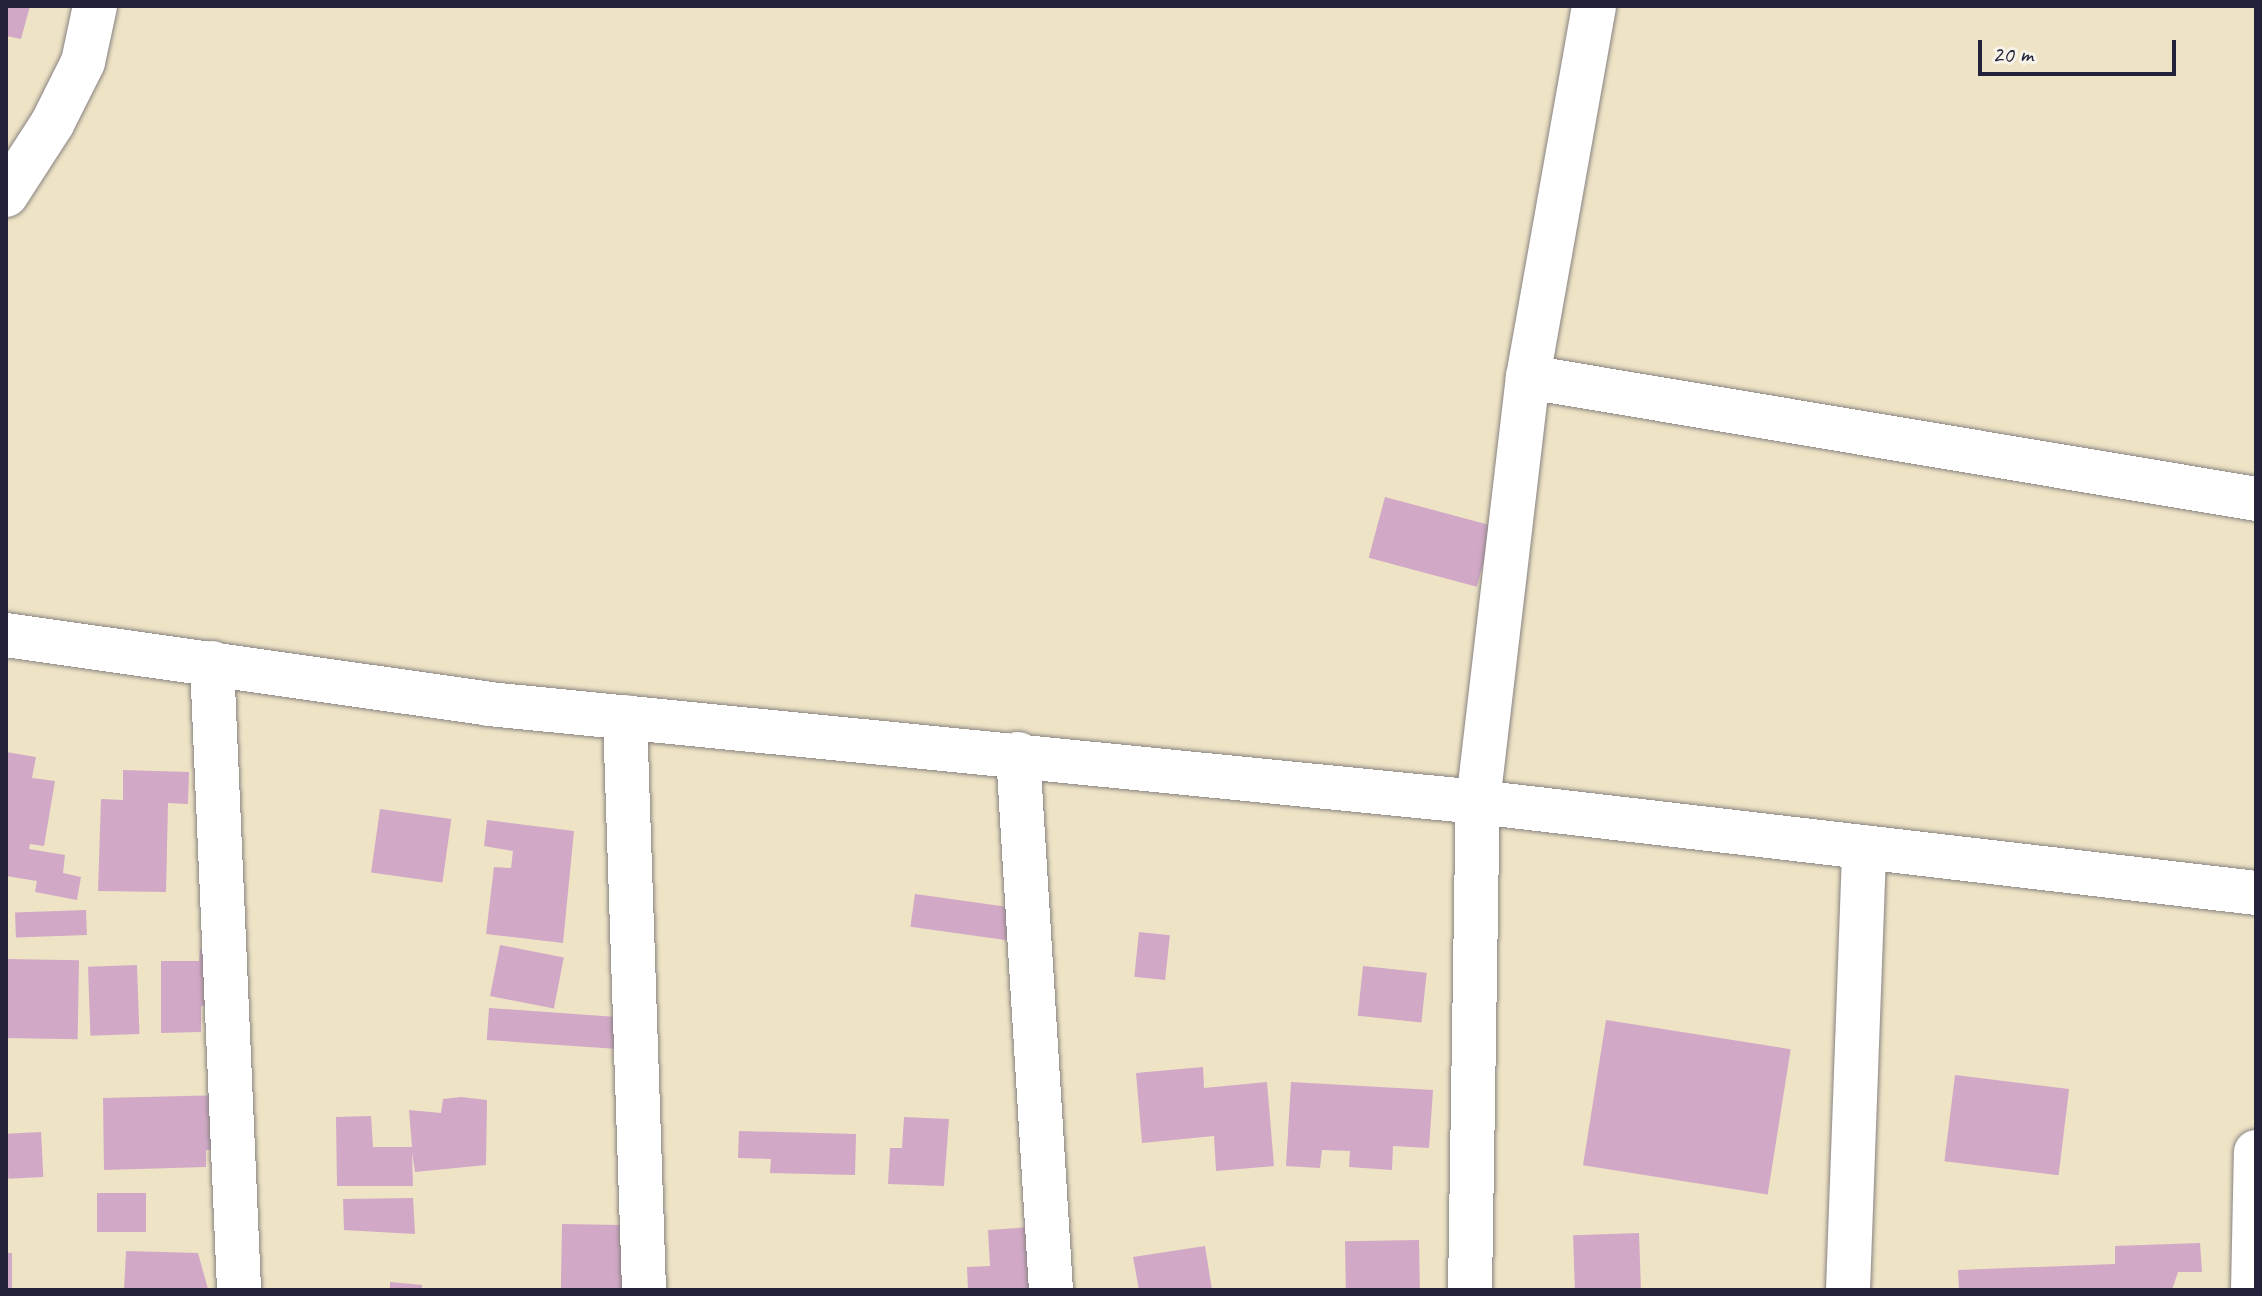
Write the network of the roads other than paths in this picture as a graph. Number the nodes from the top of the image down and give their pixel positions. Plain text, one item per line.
1 (95, 6) edge
2 (1594, 6) edge
3 (19, 152) edge
4 (6, 195) edge
5 (1528, 377) junction
6 (2256, 499) edge
7 (6, 635) edge
8 (212, 663) junction
9 (625, 717) junction
10 (1018, 754) junction
11 (1478, 802) junction
12 (1864, 847) junction
13 (2256, 893) edge
14 (2256, 1152) edge
15 (239, 1290) edge
16 (644, 1290) edge
17 (1051, 1290) edge
18 (1470, 1290) edge
19 (1848, 1290) edge
20 (2253, 1290) edge

1 - 3 street
2 - 5 street
3 - 4 street
5 - 6 street
5 - 11 street
7 - 8 street
8 - 9 street
8 - 15 street
9 - 10 street
9 - 16 street
10 - 11 street
10 - 17 street
11 - 12 street
11 - 18 street
12 - 13 street
12 - 19 street
14 - 20 street

